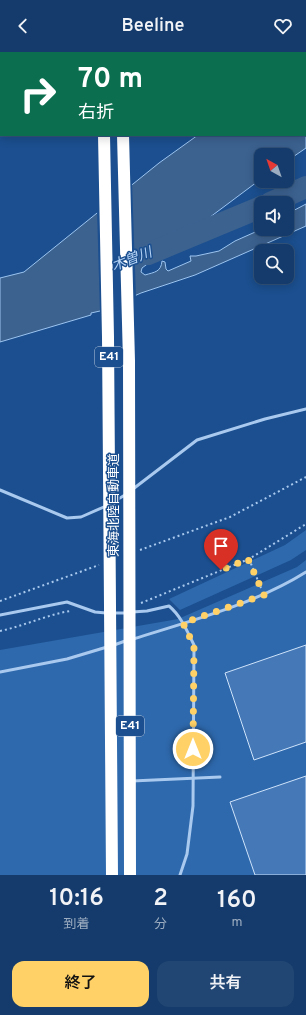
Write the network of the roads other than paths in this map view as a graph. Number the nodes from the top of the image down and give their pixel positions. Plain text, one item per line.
1 (104, 136) edge
2 (123, 136) edge
3 (306, 409) edge
4 (0, 490) edge
5 (306, 572) edge
6 (0, 615) edge
7 (183, 623) junction
8 (0, 672) edge
9 (220, 777) dead end
10 (193, 778) junction
11 (126, 781) dead end
12 (112, 875) edge
13 (130, 875) edge
14 (180, 875) edge

1 - 12 highway, 東海北陸自動車道 / E41, bridge
2 - 13 highway, 東海北陸自動車道 / E41, bridge
3 - 4 lane
5 - 7 lane
6 - 7 lane
7 - 8 lane
7 - 10 lane
9 - 10 lane
10 - 11 lane
10 - 14 lane

